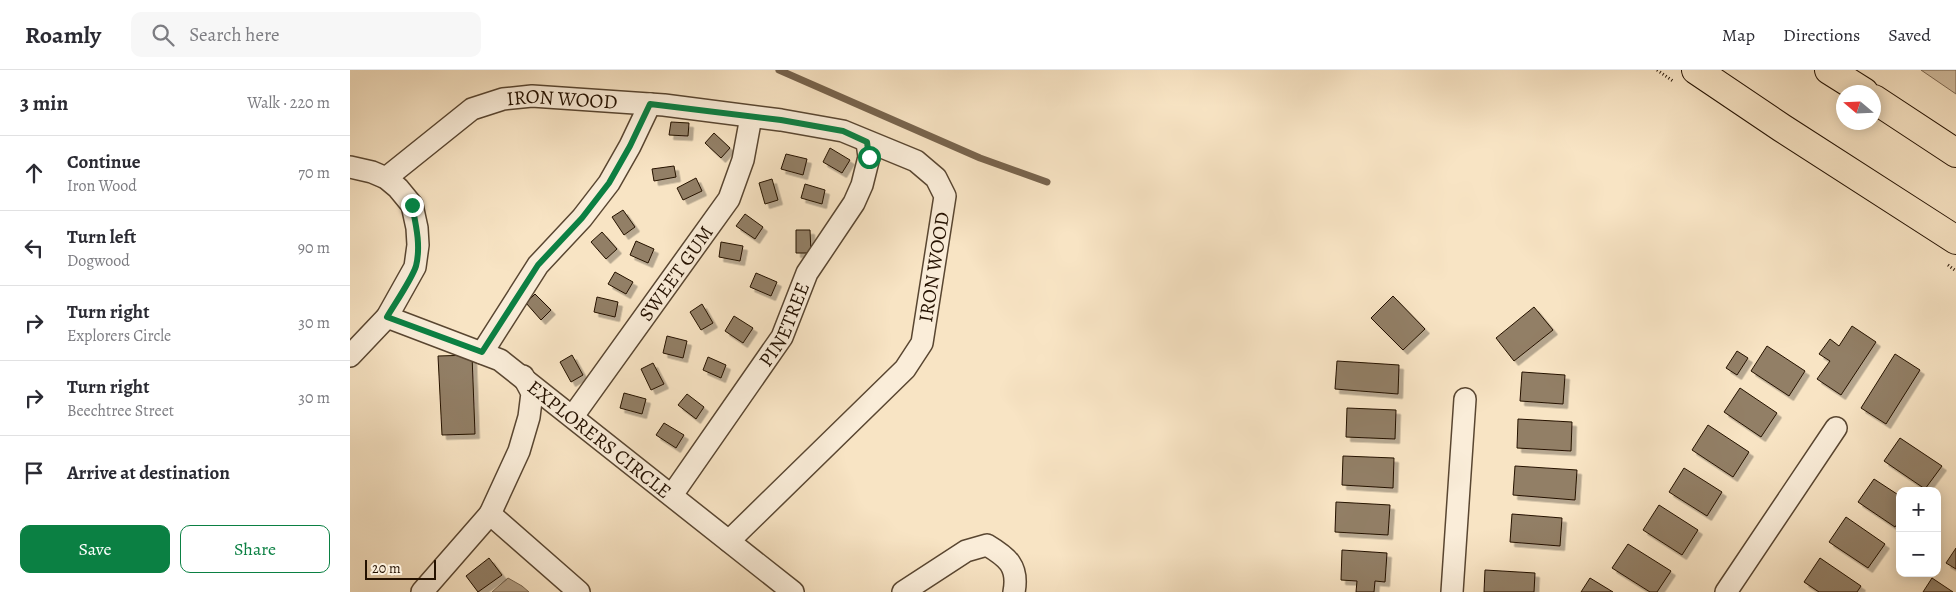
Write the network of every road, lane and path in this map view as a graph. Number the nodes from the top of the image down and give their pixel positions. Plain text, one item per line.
1 (1696, 70) edge
2 (1829, 70) edge
3 (1853, 85) edge
4 (650, 104) junction
5 (1881, 104) edge
6 (751, 116) junction
7 (867, 142) junction
8 (1956, 153) edge
9 (350, 167) edge
10 (386, 178) junction
11 (1956, 240) edge
12 (387, 317) junction
13 (482, 352) junction
14 (350, 356) edge
15 (523, 376) junction
16 (1465, 399) dead end
17 (573, 416) junction
18 (1836, 428) dead end
19 (672, 495) junction
20 (490, 514) junction
21 (729, 541) junction
22 (422, 592) edge
23 (579, 592) edge
24 (793, 592) edge
25 (904, 592) edge
26 (1014, 592) edge
27 (1452, 592) edge
28 (1726, 592) edge

1 - 11 highway
2 - 3 highway
4 - 6 street, IRON WOOD
4 - 10 street, IRON WOOD
4 - 13 street
5 - 8 highway
6 - 7 street, IRON WOOD
6 - 17 street, SWEET GUM
7 - 19 street, PINETREE
7 - 21 street, IRON WOOD
9 - 10 street
10 - 12 street
12 - 13 street, EXPLORERS CIRCLE
12 - 14 street
13 - 15 street, EXPLORERS CIRCLE
15 - 17 street, EXPLORERS CIRCLE
15 - 20 street
16 - 27 street
17 - 19 street, EXPLORERS CIRCLE
18 - 28 street
19 - 21 street, EXPLORERS CIRCLE
20 - 22 street
20 - 23 street
21 - 24 street, EXPLORERS CIRCLE
25 - 26 street

